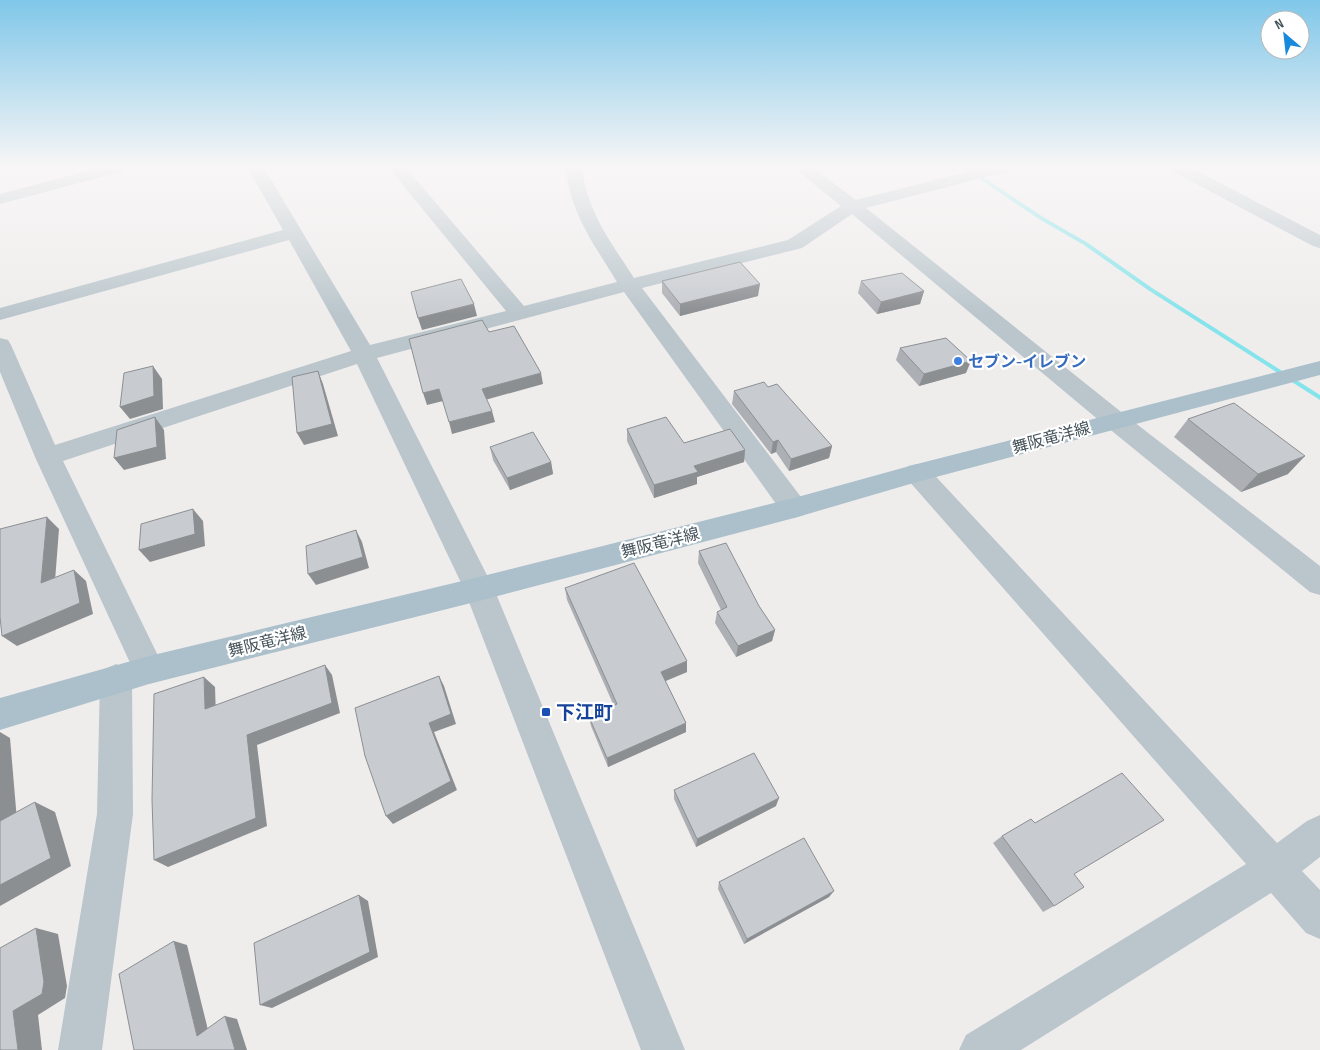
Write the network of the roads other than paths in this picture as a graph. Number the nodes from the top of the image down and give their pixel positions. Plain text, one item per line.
1 (285, 217) edge
2 (438, 217) edge
3 (587, 217) edge
4 (836, 217) edge
5 (867, 217) edge
6 (1272, 217) edge
7 (294, 233) junction
8 (1320, 242) edge
9 (629, 285) junction
10 (519, 313) junction
11 (0, 314) edge
12 (0, 345) edge
13 (364, 354) junction
14 (1320, 368) edge
15 (1116, 420) junction
16 (48, 458) junction
17 (917, 472) junction
18 (794, 508) junction
19 (1320, 583) edge
20 (479, 589) junction
21 (133, 675) junction
22 (0, 714) edge
23 (1320, 834) edge
24 (1274, 869) junction
25 (1320, 919) edge
26 (80, 1050) edge
27 (664, 1050) edge
28 (981, 1050) edge

1 - 7 street
2 - 10 street
3 - 9 street
4 - 9 street
5 - 15 street
6 - 8 street
7 - 11 street
7 - 13 street
9 - 10 street
9 - 18 street
10 - 13 street
12 - 16 street
13 - 16 street
13 - 20 street
14 - 15 main road, 舞阪竜洋線
15 - 17 main road, 舞阪竜洋線
15 - 19 street
16 - 21 street
17 - 18 main road, 舞阪竜洋線
17 - 24 street
18 - 20 main road, 舞阪竜洋線
20 - 21 main road, 舞阪竜洋線
20 - 27 street
21 - 22 main road, 舞阪竜洋線
21 - 26 street
23 - 24 street
24 - 25 street
24 - 28 street

